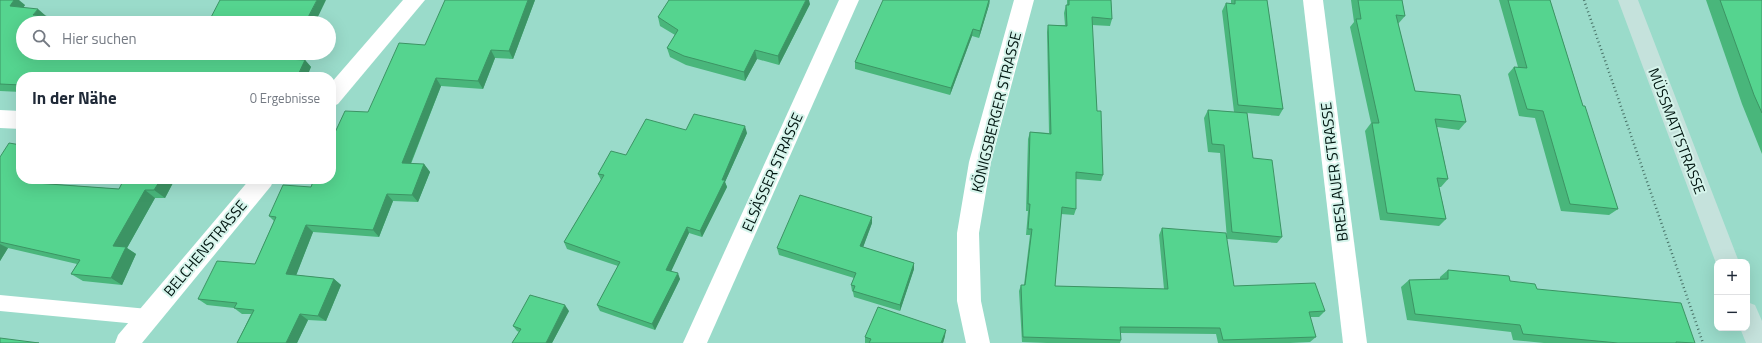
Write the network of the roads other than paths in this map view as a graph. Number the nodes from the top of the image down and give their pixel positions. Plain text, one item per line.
1 (415, 0) edge
2 (849, 0) edge
3 (1024, 0) edge
4 (1313, 0) edge
5 (1628, 0) edge
6 (336, 92) edge
7 (0, 119) edge
8 (16, 120) edge
9 (259, 184) edge
10 (1726, 259) edge
11 (0, 303) edge
12 (148, 317) junction
13 (1750, 321) edge
14 (127, 343) edge
15 (695, 343) edge
16 (978, 343) edge
17 (1355, 343) edge
18 (1758, 343) edge

1 - 6 street
2 - 15 street, ELSÄSSER STRASSE
3 - 16 street, KÖNIGSBERGER STRASSE
4 - 17 street, BRESLAUER STRASSE
5 - 10 street, MÜSSMATTSTRASSE
7 - 8 street
9 - 12 street, BELCHENSTRASSE
11 - 12 lane
12 - 14 street, BELCHENSTRASSE
13 - 18 street

